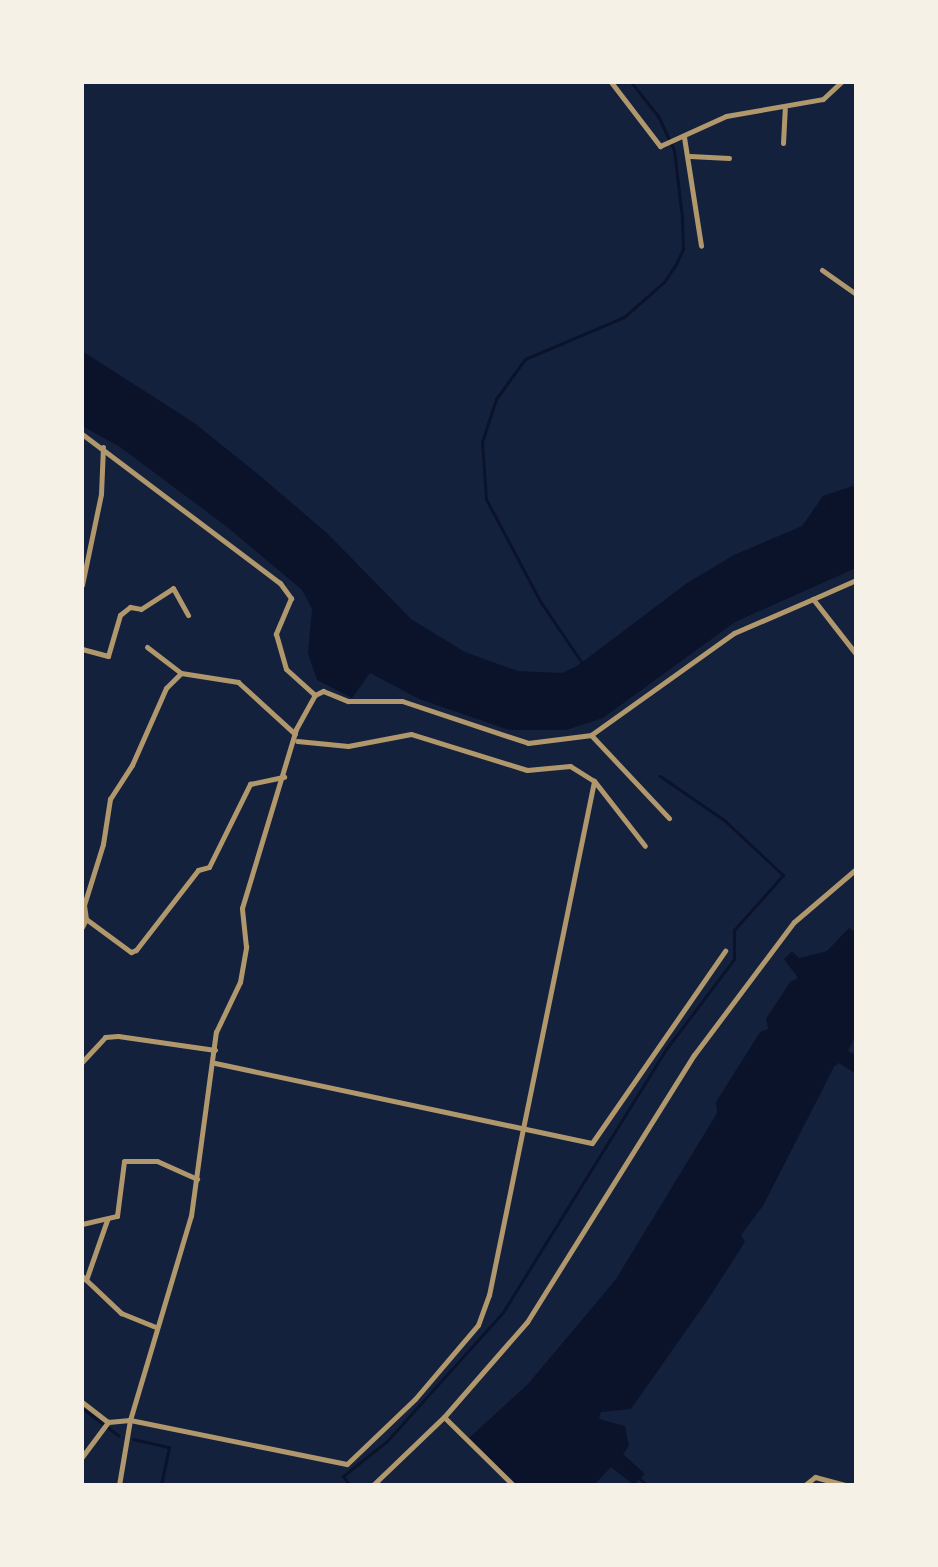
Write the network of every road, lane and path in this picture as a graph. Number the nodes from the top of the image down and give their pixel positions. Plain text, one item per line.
1 (611, 82) edge
2 (841, 82) edge
3 (785, 109) junction
4 (681, 138) junction
5 (783, 143) dead end
6 (690, 156) junction
7 (729, 158) dead end
8 (701, 246) dead end
9 (822, 270) dead end
10 (856, 294) edge
11 (82, 434) edge
12 (103, 447) junction
13 (856, 580) edge
14 (82, 585) edge
15 (813, 599) junction
16 (188, 615) dead end
17 (147, 647) dead end
18 (82, 649) edge
19 (856, 654) edge
20 (181, 673) junction
21 (313, 698) junction
22 (296, 734) junction
23 (591, 735) junction
24 (285, 777) junction
25 (594, 781) junction
26 (669, 818) dead end
27 (645, 846) dead end
28 (856, 869) edge
29 (86, 919) junction
30 (82, 927) edge
31 (725, 951) dead end
32 (215, 1050) junction
33 (82, 1062) edge
34 (215, 1063) junction
35 (522, 1128) junction
36 (197, 1179) junction
37 (107, 1220) junction
38 (82, 1224) edge
39 (84, 1278) edge
40 (156, 1327) junction
41 (82, 1402) edge
42 (444, 1417) junction
43 (130, 1420) junction
44 (108, 1422) junction
45 (82, 1457) edge
46 (119, 1485) edge
47 (373, 1485) edge
48 (513, 1485) edge
49 (805, 1485) edge
50 (845, 1485) edge

1 - 4 street
2 - 3 street
3 - 4 street
3 - 5 street
4 - 6 street
6 - 7 street
6 - 8 street
9 - 10 street
11 - 12 street
12 - 14 street
12 - 21 street
13 - 15 street
15 - 19 street
15 - 23 street
16 - 18 street
17 - 20 street
20 - 22 street
20 - 29 street
21 - 22 street
21 - 23 street
22 - 24 street
22 - 25 street
23 - 26 street
24 - 29 street
24 - 32 street
25 - 27 street
25 - 35 street
28 - 42 street
29 - 30 street
31 - 35 street
32 - 33 street
32 - 34 street
34 - 35 street
34 - 36 street
35 - 43 street
36 - 37 street
36 - 40 street
37 - 38 street
37 - 39 street
39 - 40 street
40 - 43 street
41 - 44 street
42 - 47 street
42 - 48 street
43 - 44 street
43 - 46 street
44 - 45 street
49 - 50 street

